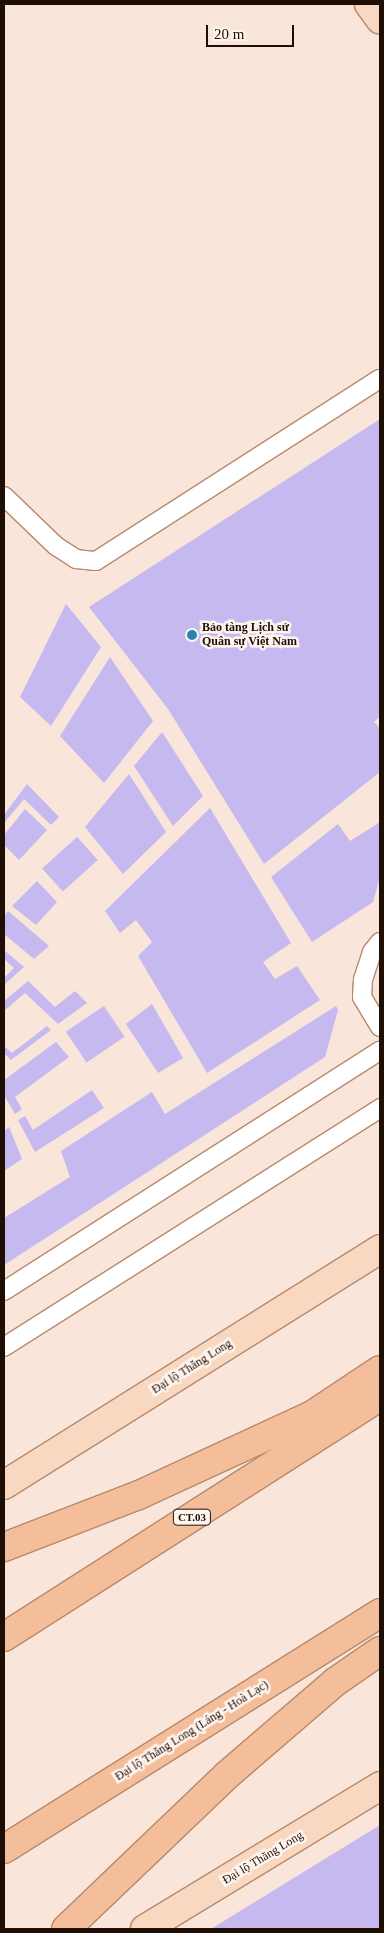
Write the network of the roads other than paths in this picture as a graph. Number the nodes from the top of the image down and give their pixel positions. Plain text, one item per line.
1 (369, 4) edge
2 (380, 19) edge
3 (380, 379) edge
4 (4, 496) edge
5 (380, 942) edge
6 (380, 1026) edge
7 (380, 1051) edge
8 (380, 1108) edge
9 (380, 1249) edge
10 (4, 1291) edge
11 (4, 1347) edge
12 (380, 1370) edge
13 (380, 1396) edge
14 (4, 1485) edge
15 (4, 1547) edge
16 (380, 1613) edge
17 (4, 1637) edge
18 (380, 1651) edge
19 (380, 1786) edge
20 (4, 1849) edge
21 (66, 1929) edge
22 (145, 1929) edge

1 - 2 main road
3 - 4 lane
5 - 6 lane
7 - 10 lane
8 - 11 lane
9 - 14 main road, Đại lộ Thăng Long
12 - 15 highway
13 - 17 highway, CT.03
16 - 20 highway, Đại lộ Thăng Long (Láng - Hoà Lạc)
18 - 21 highway
19 - 22 main road, Đại lộ Thăng Long

